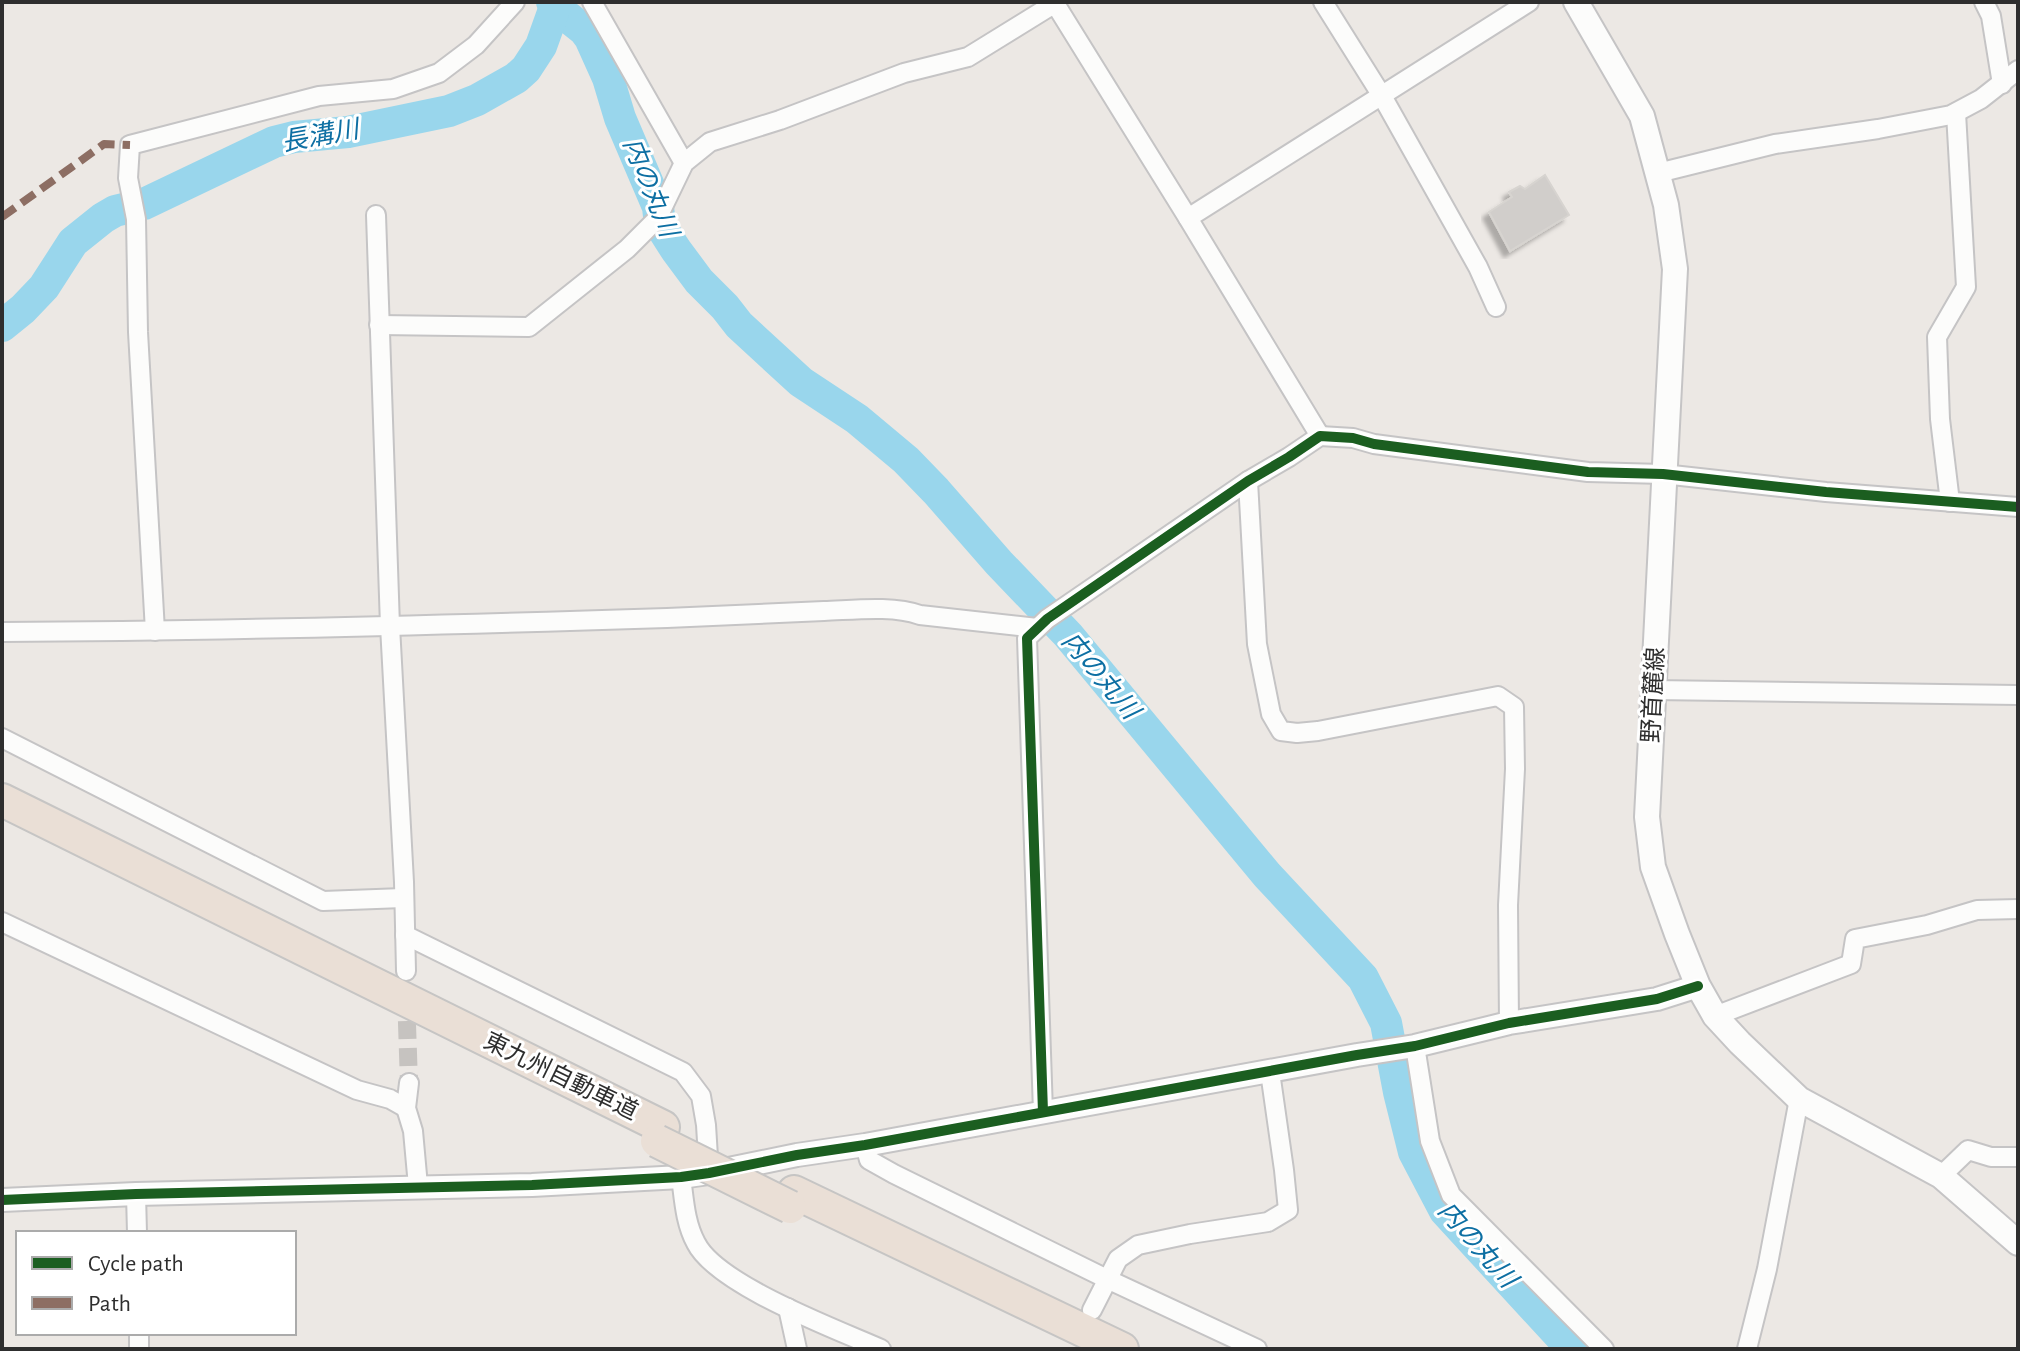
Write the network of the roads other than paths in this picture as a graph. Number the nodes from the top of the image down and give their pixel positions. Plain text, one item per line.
1 (515, 2) edge
2 (592, 2) edge
3 (1055, 2) edge
4 (1323, 2) edge
5 (1529, 2) edge
6 (1576, 2) edge
7 (1984, 2) edge
8 (2018, 70) edge
9 (2002, 84) junction
10 (1382, 96) junction
11 (1956, 113) junction
12 (684, 163) junction
13 (1658, 173) junction
14 (376, 215) dead end
15 (1188, 218) junction
16 (1496, 307) dead end
17 (379, 325) junction
18 (1320, 436) junction
19 (1663, 474) junction
20 (1248, 481) junction
21 (1950, 502) junction
22 (2018, 507) edge
23 (390, 626) junction
24 (1037, 628) junction
25 (155, 631) junction
26 (2, 632) edge
27 (1653, 690) junction
28 (2018, 695) edge
29 (2, 738) edge
30 (2, 800) edge
31 (2, 817) edge
32 (403, 898) junction
33 (2018, 909) edge
34 (2, 922) edge
35 (405, 935) junction
36 (406, 971) tunnel mouth
37 (1698, 986) junction
38 (1715, 1016) junction
39 (1509, 1023) junction
40 (1415, 1046) junction
41 (1270, 1072) junction
42 (409, 1083) tunnel mouth
43 (1799, 1099) junction
44 (406, 1108) junction
45 (1043, 1112) junction
46 (660, 1134) junction
47 (865, 1145) junction
48 (2018, 1157) edge
49 (709, 1173) junction
50 (1941, 1176) junction
51 (681, 1177) junction
52 (418, 1186) junction
53 (136, 1194) junction
54 (792, 1199) junction
55 (2, 1200) edge
56 (137, 1231) edge
57 (2018, 1243) edge
58 (1107, 1279) junction
59 (788, 1308) junction
60 (1092, 1310) dead end
61 (797, 1349) edge
62 (881, 1349) edge
63 (1076, 1349) edge
64 (1122, 1349) edge
65 (1257, 1349) edge
66 (1604, 1349) edge
67 (1747, 1349) edge

1 - 25 street
2 - 12 street
3 - 12 street
3 - 15 street
4 - 10 street
5 - 10 street
6 - 13 main road, 野首麓線
7 - 9 street
8 - 9 street
9 - 11 street
10 - 15 street
10 - 16 street
11 - 13 street
11 - 21 street
12 - 17 street
13 - 19 main road, 野首麓線
14 - 17 street
15 - 18 street
17 - 23 street
18 - 19 street
18 - 20 street
19 - 21 street
19 - 27 main road, 野首麓線
20 - 24 street
20 - 39 street
21 - 22 street
23 - 24 street
23 - 25 street
23 - 32 street
24 - 45 street
25 - 26 street
27 - 28 street
27 - 37 main road, 野首麓線
29 - 32 street
30 - 46 highway, 東九州自動車道
31 - 46 highway, 東九州自動車道
32 - 35 street
33 - 38 street
34 - 44 street
35 - 36 street
35 - 49 street
37 - 38 main road, 野首麓線
37 - 39 street
38 - 43 main road, 野首麓線
39 - 40 street
40 - 41 street
40 - 66 street
41 - 45 street
41 - 58 street
42 - 44 street
43 - 50 main road, 野首麓線
43 - 67 street
44 - 52 street
45 - 47 street
46 - 54 highway, 東九州自動車道
47 - 49 street
47 - 58 street
48 - 50 street
49 - 51 street
50 - 57 main road, 野首麓線
51 - 52 street
51 - 59 street
52 - 53 street
53 - 55 street
53 - 56 street
54 - 63 highway, 東九州自動車道
54 - 64 highway, 東九州自動車道
58 - 60 street
58 - 65 street
59 - 61 street
59 - 62 street

